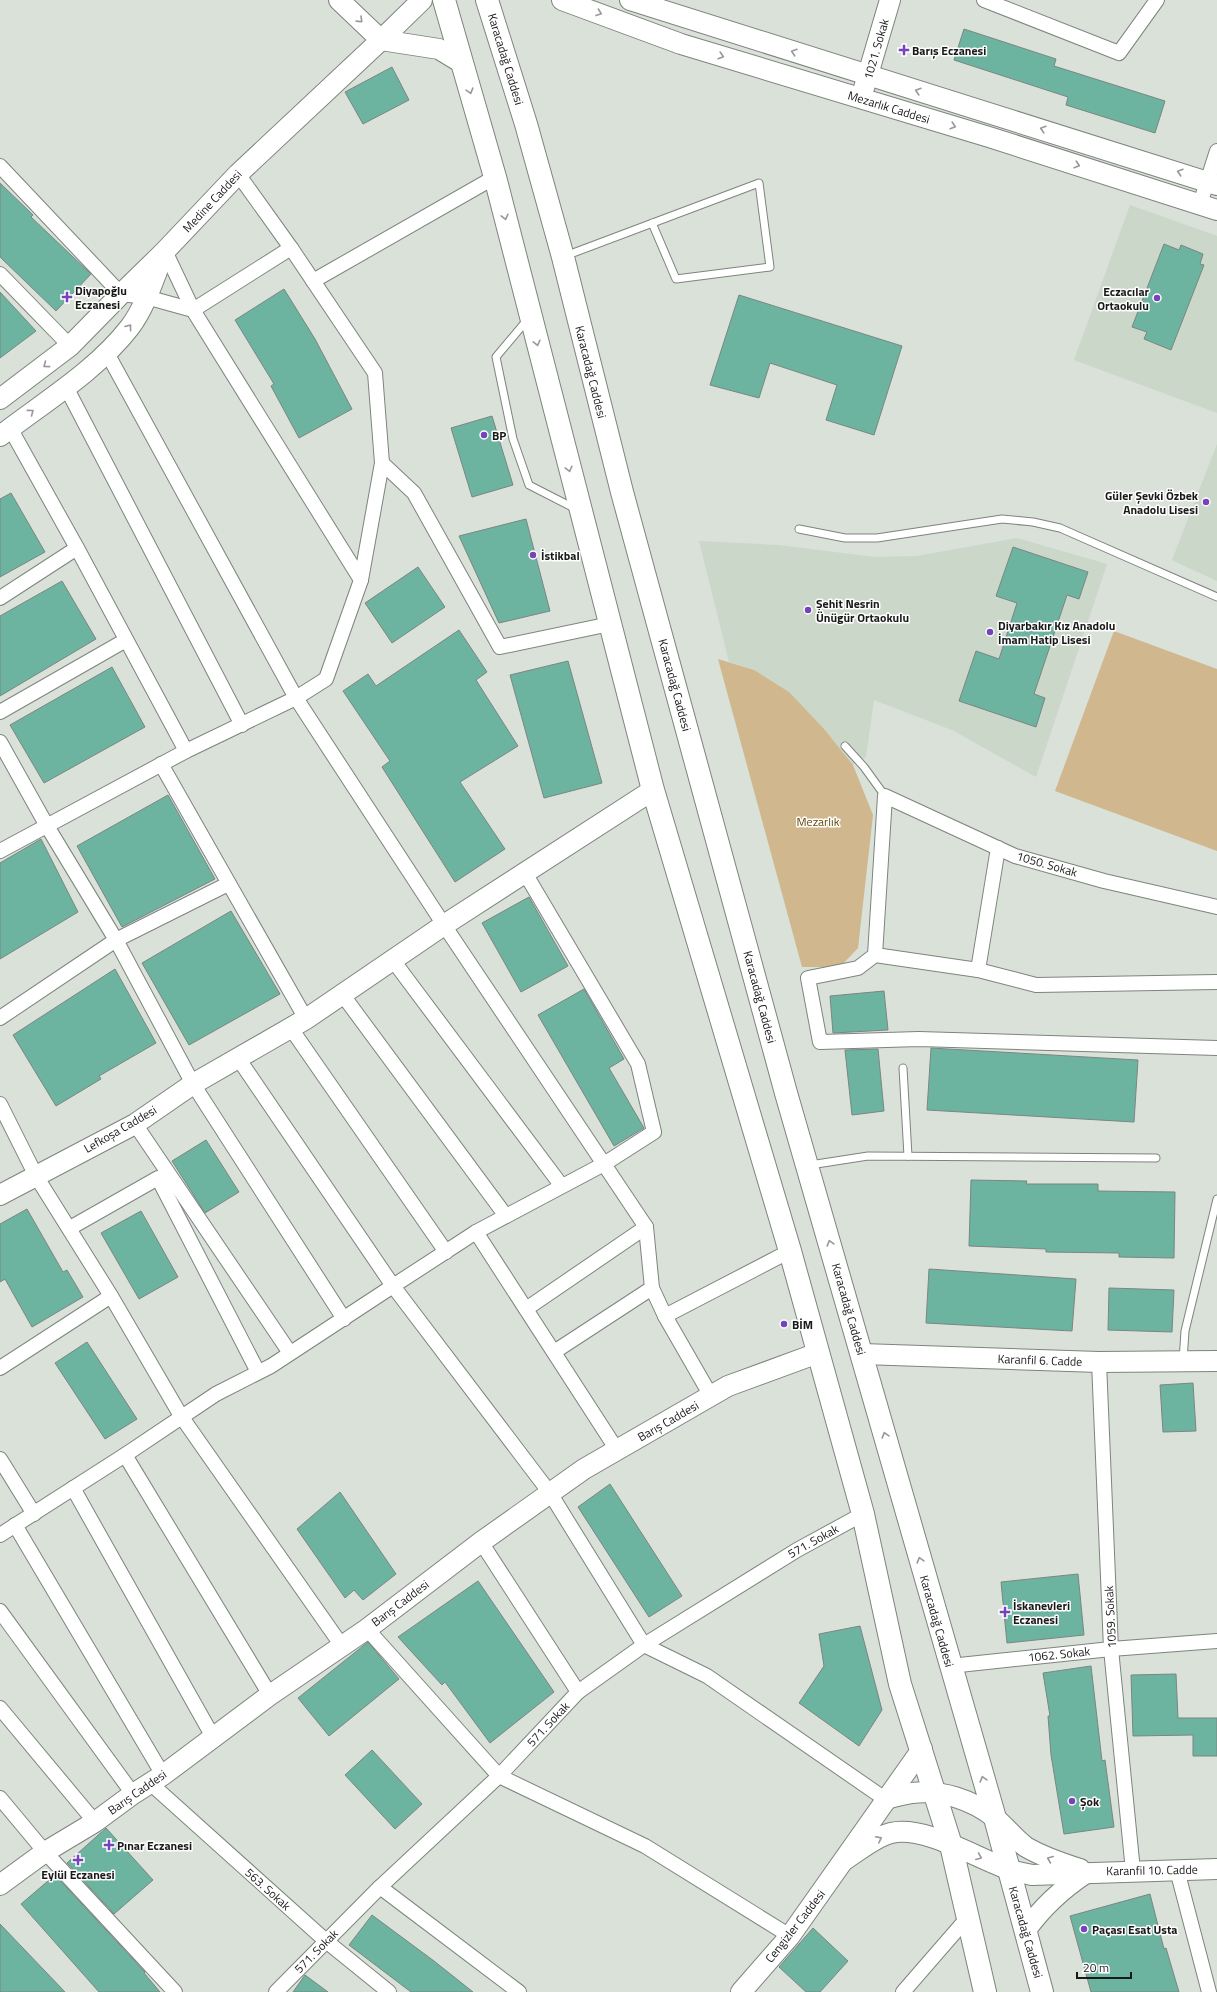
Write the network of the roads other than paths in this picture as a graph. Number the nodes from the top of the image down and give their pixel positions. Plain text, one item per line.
1 (339, 0) edge
2 (422, 0) edge
3 (444, 0) edge
4 (487, 0) edge
5 (562, 0) edge
6 (630, 0) edge
7 (890, 0) edge
8 (984, 0) edge
9 (1157, 0) edge
10 (381, 40) junction
11 (462, 63) junction
12 (868, 75) junction
13 (862, 98) junction
14 (1217, 151) edge
15 (0, 166) edge
16 (238, 174) junction
17 (495, 176) junction
18 (1212, 183) edge
19 (1208, 207) edge
20 (652, 223) junction
21 (291, 248) junction
22 (165, 251) junction
23 (563, 257) junction
24 (0, 274) edge
25 (313, 281) junction
26 (121, 294) junction
27 (146, 297) junction
28 (193, 310) junction
29 (530, 317) junction
30 (70, 346) junction
31 (107, 353) junction
32 (66, 387) junction
33 (1, 398) edge
34 (5, 432) edge
35 (382, 463) junction
36 (580, 510) junction
37 (799, 529) dead end
38 (78, 548) junction
39 (361, 580) junction
40 (0, 598) edge
41 (1217, 598) edge
42 (610, 624) junction
43 (126, 640) junction
44 (296, 698) junction
45 (0, 712) edge
46 (242, 725) junction
47 (0, 742) edge
48 (845, 746) dead end
49 (186, 751) junction
50 (161, 764) junction
51 (653, 790) junction
52 (885, 796) junction
53 (46, 826) junction
54 (998, 848) junction
55 (0, 851) edge
56 (525, 873) junction
57 (228, 884) junction
58 (1217, 907) edge
59 (444, 925) junction
60 (116, 940) junction
61 (875, 955) junction
62 (392, 960) junction
63 (978, 970) junction
64 (1217, 982) edge
65 (342, 994) junction
66 (0, 1018) edge
67 (298, 1023) junction
68 (1217, 1048) edge
69 (238, 1058) junction
70 (903, 1068) dead end
71 (193, 1084) junction
72 (0, 1104) edge
73 (135, 1124) junction
74 (908, 1156) junction
75 (1156, 1158) dead end
76 (604, 1164) junction
77 (808, 1165) junction
78 (36, 1176) junction
79 (561, 1185) junction
80 (0, 1196) edge
81 (1217, 1199) edge
82 (506, 1216) junction
83 (646, 1227) junction
84 (70, 1228) junction
85 (476, 1232) junction
86 (790, 1251) junction
87 (446, 1252) junction
88 (393, 1286) junction
89 (652, 1288) junction
90 (111, 1296) junction
91 (526, 1309) junction
92 (665, 1316) junction
93 (344, 1319) junction
94 (554, 1352) junction
95 (290, 1353) junction
96 (818, 1353) junction
97 (862, 1354) junction
98 (1182, 1361) junction
99 (1217, 1361) edge
100 (1099, 1362) junction
101 (0, 1368) edge
102 (258, 1372) junction
103 (711, 1396) junction
104 (182, 1416) junction
105 (617, 1450) junction
106 (126, 1455) junction
107 (0, 1460) edge
108 (73, 1488) junction
109 (550, 1493) junction
110 (34, 1514) junction
111 (864, 1514) junction
112 (15, 1525) junction
113 (0, 1534) edge
114 (481, 1542) junction
115 (0, 1611) edge
116 (367, 1629) junction
117 (1217, 1641) edge
118 (644, 1645) junction
119 (342, 1646) junction
120 (1111, 1649) junction
121 (950, 1666) junction
122 (578, 1692) junction
123 (270, 1696) junction
124 (0, 1708) edge
125 (214, 1737) junction
126 (922, 1749) junction
127 (499, 1776) junction
128 (156, 1778) junction
129 (934, 1793) junction
130 (133, 1794) junction
131 (0, 1798) edge
132 (886, 1799) junction
133 (994, 1818) junction
134 (95, 1822) junction
135 (951, 1845) junction
136 (45, 1852) junction
137 (846, 1859) junction
138 (1008, 1869) junction
139 (1217, 1869) edge
140 (1177, 1870) junction
141 (1133, 1871) junction
142 (1087, 1872) junction
143 (0, 1885) edge
144 (380, 1887) junction
145 (968, 1916) junction
146 (1026, 1930) junction
147 (790, 1936) junction
148 (326, 1941) junction
149 (175, 1992) edge
150 (276, 1992) edge
151 (389, 1992) edge
152 (519, 1992) edge
153 (741, 1992) edge
154 (903, 1992) edge
155 (985, 1992) edge
156 (1042, 1992) edge
157 (1209, 1992) edge

1 -> 10 street
2 - 10 street, Medine Caddesi
3 - 11 highway
4 - 23 highway, Karacadağ Caddesi
5 -> 13 street, Mezarlık Caddesi
12 -> 6 street, Mezarlık Caddesi
7 - 12 street, 1021. Sokak
8 - 9 street
10 - 11 street
10 - 16 street, Medine Caddesi
11 -> 17 highway
12 - 13 street, 1021. Sokak
18 -> 12 street, Mezarlık Caddesi
13 -> 19 street, Mezarlık Caddesi
14 - 18 street
15 - 26 street
16 - 21 street
16 - 22 street, Medine Caddesi
17 - 25 street
17 -> 29 highway
18 - 19 street
20 - 20 lane
20 - 23 lane
21 - 25 street
21 - 28 street
22 - 26 street, Medine Caddesi
22 - 27 street
22 - 28 street
23 - 77 highway, Karacadağ Caddesi
24 - 30 street
25 - 35 street
26 - 27 street
26 - 30 street, Medine Caddesi
27 - 28 street
31 -> 27 street
28 - 39 street
29 -> 36 highway
29 - 36 lane
30 -> 33 street, Medine Caddesi
31 - 32 street
31 - 44 street
34 -> 32 street
32 - 46 street
34 - 38 street
35 - 39 street
35 - 42 street
36 - 42 highway
37 - 41 lane
38 - 40 street
38 - 43 street
39 - 44 street
42 - 51 highway
43 - 45 street
43 - 49 street
44 - 46 street
44 - 59 street
46 - 49 street
47 - 53 street
48 - 52 lane
49 - 50 street
50 - 53 street
50 - 57 street
51 - 56 street, Lefkoşa Caddesi
51 - 86 highway
52 - 54 street, 1050. Sokak
52 - 61 street
53 - 55 street
53 - 60 street
54 - 58 street, 1050. Sokak
54 - 63 street
56 - 59 street, Lefkoşa Caddesi
56 - 76 street
57 - 60 street
57 - 67 street
59 - 62 street, Lefkoşa Caddesi
59 - 76 street
60 - 66 street
60 - 71 street
61 - 63 street
61 - 68 street
62 - 65 street, Lefkoşa Caddesi
62 - 79 street
63 - 64 street
65 - 67 street, Lefkoşa Caddesi
65 - 82 street
67 - 69 street, Lefkoşa Caddesi
67 - 87 street
69 - 71 street, Lefkoşa Caddesi
69 - 88 street
70 - 74 lane
71 - 73 street, Lefkoşa Caddesi
71 - 93 street
72 - 78 street
73 - 78 street, Lefkoşa Caddesi
73 - 95 street
74 - 75 lane
74 - 77 lane
76 - 79 street
76 - 83 street
97 -> 77 highway, Karacadağ Caddesi
78 - 80 street, Lefkoşa Caddesi
78 - 84 street
79 - 82 street
81 - 98 lane
82 - 85 street
83 - 89 street
83 - 91 street
84 - 90 street
84 - 102 street
85 - 87 street
85 - 91 street
86 - 92 street
86 - 96 highway
87 - 88 street
88 - 93 street
88 - 109 street
89 - 92 street
89 - 94 street
90 - 101 street
90 - 104 street
91 - 94 street
92 - 103 street
93 - 95 street
94 - 105 street
95 - 102 street
96 - 103 street, Barış Caddesi
96 - 111 highway
97 - 100 street, Karanfil 6. Cadde
121 -> 97 highway, Karacadağ Caddesi
98 - 99 street, Karanfil 6. Cadde
98 - 100 street, Karanfil 6. Cadde
100 - 120 street, 1059. Sokak
102 - 104 street
103 - 105 street, Barış Caddesi
104 - 106 street
104 - 119 street
105 - 109 street, Barış Caddesi
106 - 108 street
106 - 123 street
107 - 110 street
108 - 110 street
108 - 125 street
109 - 114 street, Barış Caddesi
109 - 118 street
110 - 112 street
111 - 118 street, 571. Sokak
111 - 126 highway
112 - 113 street
112 - 128 street, 563. Sokak
114 - 116 street, Barış Caddesi
114 - 122 street
115 - 130 street
116 - 119 street, Barış Caddesi
116 - 127 street
117 - 120 street, 1062. Sokak
118 - 122 street, 571. Sokak
118 - 132 street
119 - 123 street, Barış Caddesi
120 - 121 street, 1062. Sokak
120 - 141 street, 1059. Sokak
133 -> 121 highway, Karacadağ Caddesi
122 - 127 street, 571. Sokak
123 - 125 street, Barış Caddesi
124 - 134 street
125 - 128 street, Barış Caddesi
126 - 129 highway
126 - 132 street, Cengizler Caddesi
127 - 144 street, 571. Sokak
127 - 147 street
128 - 130 street, Barış Caddesi
128 - 148 street, 563. Sokak
129 - 132 street
129 - 133 street, Karanfil 10. Cadde
129 - 135 highway
130 - 134 street, Barış Caddesi
131 - 136 street
132 - 137 street, Cengizler Caddesi
133 - 138 highway, Karacadağ Caddesi
142 -> 133 street, Karanfil 10. Cadde
134 - 136 street, Barış Caddesi
137 -> 135 street, Cengizler Caddesi
135 -> 138 street, Cengizler Caddesi
135 - 145 highway
136 - 143 street, Barış Caddesi
136 - 149 street
137 - 147 street, Cengizler Caddesi
138 - 142 street, Karanfil 10. Cadde
138 - 146 highway, Karacadağ Caddesi
139 - 140 street, Karanfil 10. Cadde
140 - 141 street, Karanfil 10. Cadde
140 - 157 street
141 - 142 street, Karanfil 10. Cadde
142 - 146 street
144 - 148 street, 571. Sokak
144 - 152 street
145 - 154 street
145 - 155 highway
146 - 156 highway, Karacadağ Caddesi
147 - 153 street, Cengizler Caddesi
148 - 150 street, 571. Sokak
148 - 151 street, 563. Sokak

